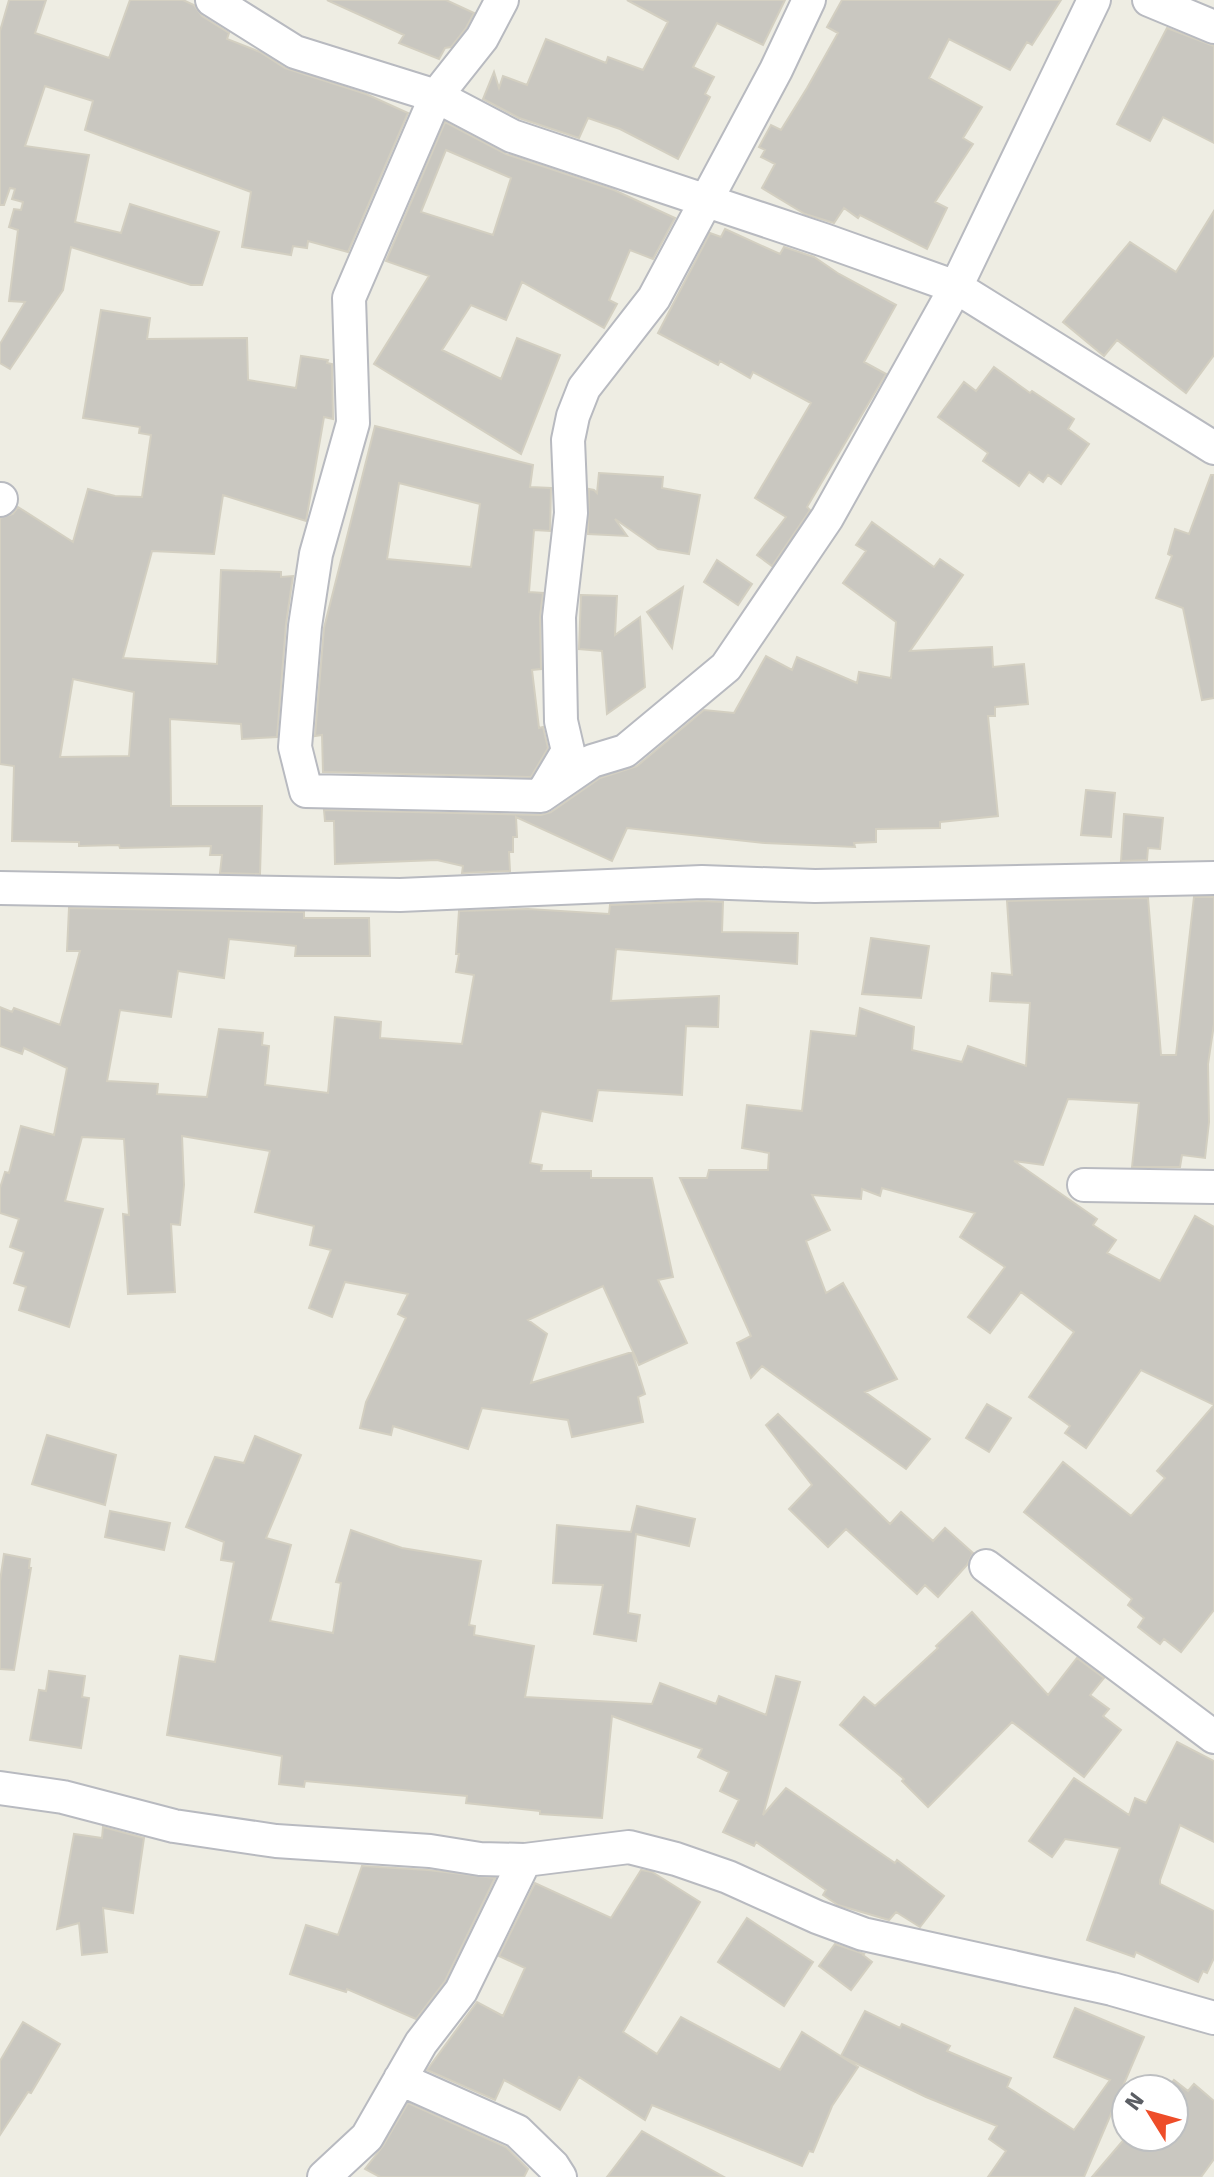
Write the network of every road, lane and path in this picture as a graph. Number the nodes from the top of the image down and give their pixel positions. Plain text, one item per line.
1 (502, 0) edge
2 (809, 0) edge
3 (1094, 0) edge
4 (1149, 0) edge
5 (230, 5) edge
6 (1214, 27) edge
7 (436, 96) junction
8 (705, 201) junction
9 (956, 287) junction
10 (1214, 448) edge
11 (541, 796) junction
12 (1214, 878) edge
13 (0, 888) edge
14 (1084, 1185) dead end
15 (1214, 1187) edge
16 (986, 1566) dead end
17 (1214, 1737) edge
18 (0, 1788) edge
19 (525, 1860) junction
20 (1214, 2018) edge
21 (400, 2079) junction
22 (324, 2177) edge
23 (560, 2177) edge

1 - 7 street
2 - 8 street
3 - 9 street
4 - 6 street
5 - 7 street
7 - 8 street
7 - 11 street
8 - 9 street
8 - 11 street
9 - 10 street
9 - 11 street
12 - 13 street
14 - 15 street
16 - 17 street
18 - 19 street
19 - 20 street
19 - 21 street
21 - 22 street
21 - 23 street

